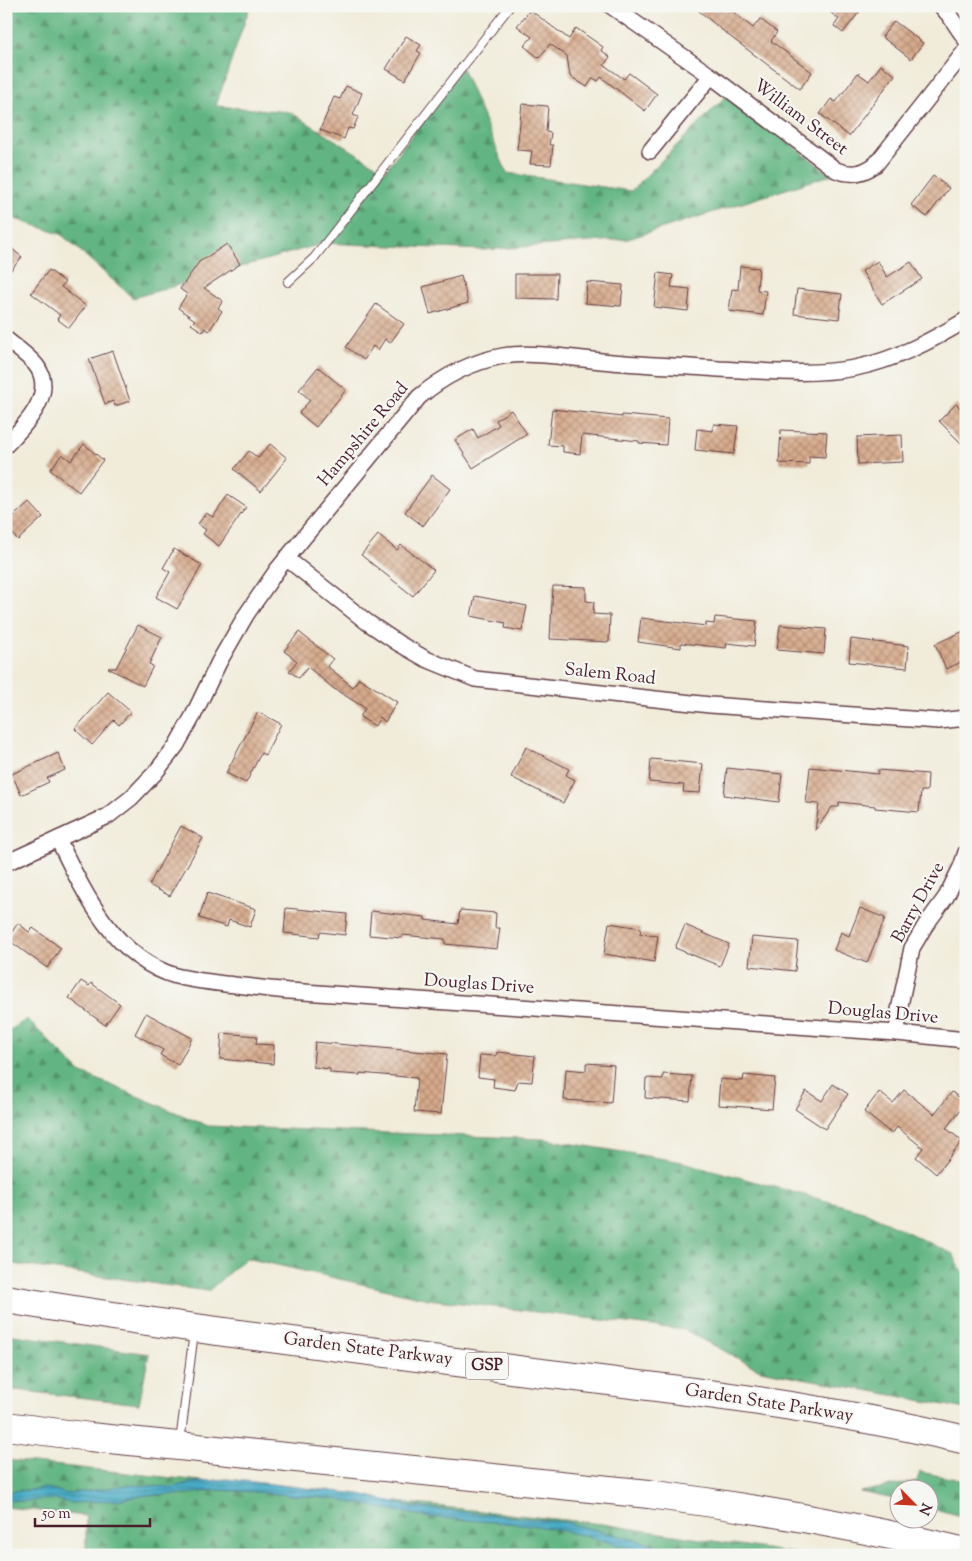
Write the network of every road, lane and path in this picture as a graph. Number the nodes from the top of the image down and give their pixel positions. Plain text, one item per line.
1 (510, 6) edge
2 (611, 6) edge
3 (941, 6) edge
4 (966, 40) edge
5 (966, 50) edge
6 (711, 76) junction
7 (650, 150) dead end
8 (288, 282) dead end
9 (964, 323) edge
10 (6, 339) edge
11 (6, 445) edge
12 (286, 558) junction
13 (966, 718) edge
14 (58, 839) junction
15 (966, 852) edge
16 (6, 863) edge
17 (897, 1033) junction
18 (966, 1040) edge
19 (6, 1299) edge
20 (195, 1328) junction
21 (6, 1426) edge
22 (966, 1440) edge
23 (179, 1446) junction
24 (966, 1552) edge

1 - 8 lane
2 - 6 street, William Street
3 - 4 street
5 - 6 street, William Street
6 - 7 street
9 - 12 street, Hampshire Road
10 - 11 street
12 - 13 street, Salem Road
12 - 14 street, Hampshire Road
14 - 16 street, Hampshire Road
14 - 17 street, Douglas Drive
15 - 17 street, Barry Drive
17 - 18 street, Douglas Drive
19 - 20 highway, Garden State Parkway / GSP
20 - 22 highway, Garden State Parkway / GSP
20 - 23 lane
21 - 23 highway
23 - 24 highway

